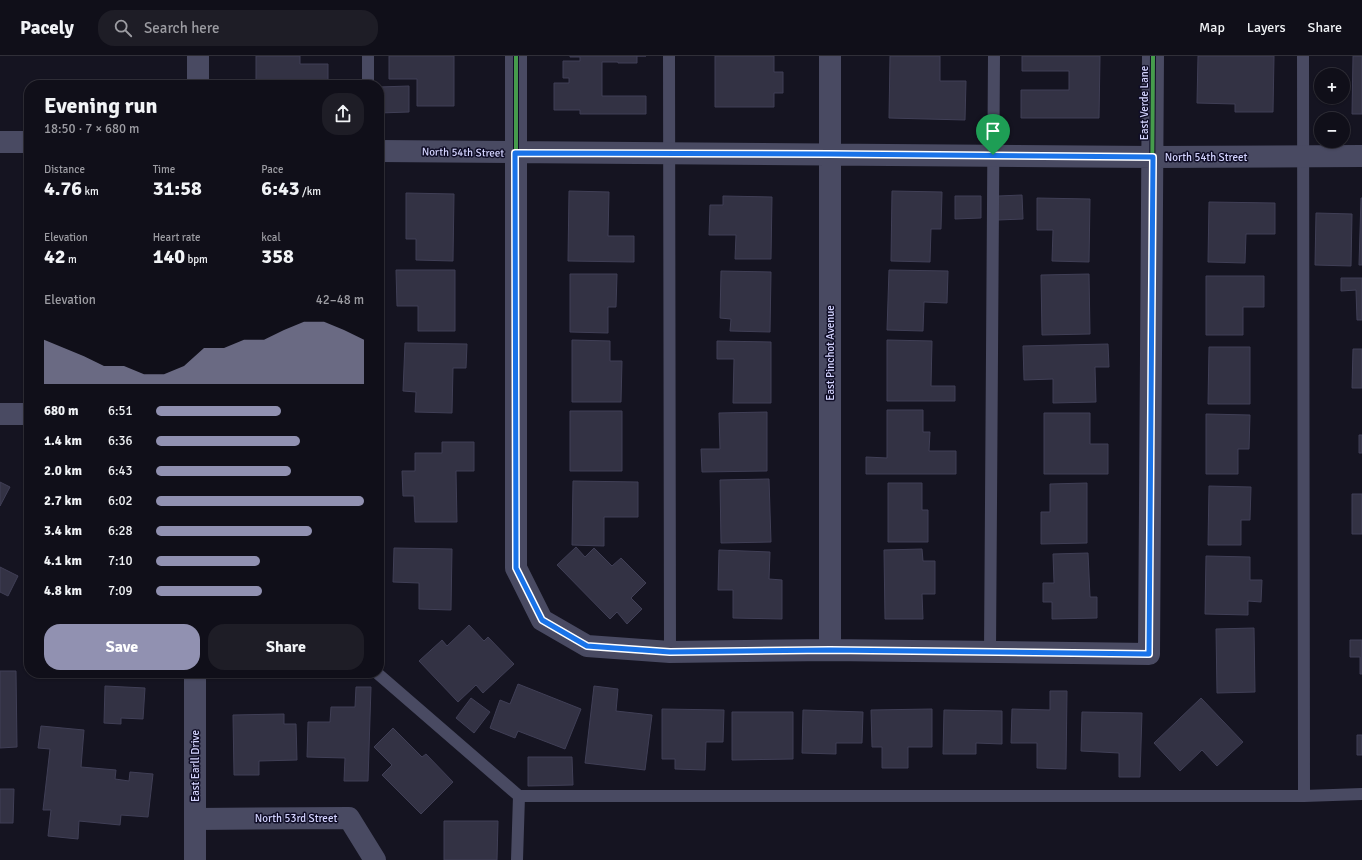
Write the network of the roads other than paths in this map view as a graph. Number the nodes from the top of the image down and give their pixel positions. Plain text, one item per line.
1 (198, 56) edge
2 (368, 56) edge
3 (516, 56) edge
4 (669, 56) edge
5 (830, 56) edge
6 (994, 56) edge
7 (1153, 56) edge
8 (1303, 56) edge
9 (198, 80) edge
10 (368, 80) edge
11 (0, 142) edge
12 (24, 142) edge
13 (384, 151) edge
14 (515, 153) junction
15 (669, 153) junction
16 (830, 154) junction
17 (993, 155) junction
18 (1303, 156) junction
19 (1362, 156) edge
20 (1153, 157) junction
21 (0, 414) edge
22 (24, 414) edge
23 (830, 650) junction
24 (670, 652) junction
25 (990, 652) junction
26 (195, 678) edge
27 (383, 678) edge
28 (1362, 794) edge
29 (519, 796) junction
30 (1304, 796) junction
31 (195, 819) junction
32 (195, 860) edge
33 (375, 860) edge
34 (517, 860) edge

1 - 9 street
2 - 10 lane
3 - 14 street
4 - 15 lane
5 - 16 street, East Pinchot Avenue
6 - 17 lane
7 - 20 street, East Verde Lane
8 - 18 lane
11 - 12 street
13 - 14 street, North 54th Street
14 - 15 street, North 54th Street
14 - 24 street
15 - 16 street, North 54th Street
15 - 24 lane
16 - 17 street, North 54th Street
16 - 23 street, East Pinchot Avenue
17 - 20 street, North 54th Street
17 - 25 lane
18 - 19 street, North 54th Street
18 - 20 street, North 54th Street
18 - 30 lane
20 - 25 street, East Verde Lane
21 - 22 street
23 - 24 street
23 - 25 street
26 - 31 street, East Earll Drive
27 - 29 lane
28 - 30 lane
29 - 30 lane
29 - 34 lane
31 - 32 street, East Earll Drive
31 - 33 street, North 53rd Street

